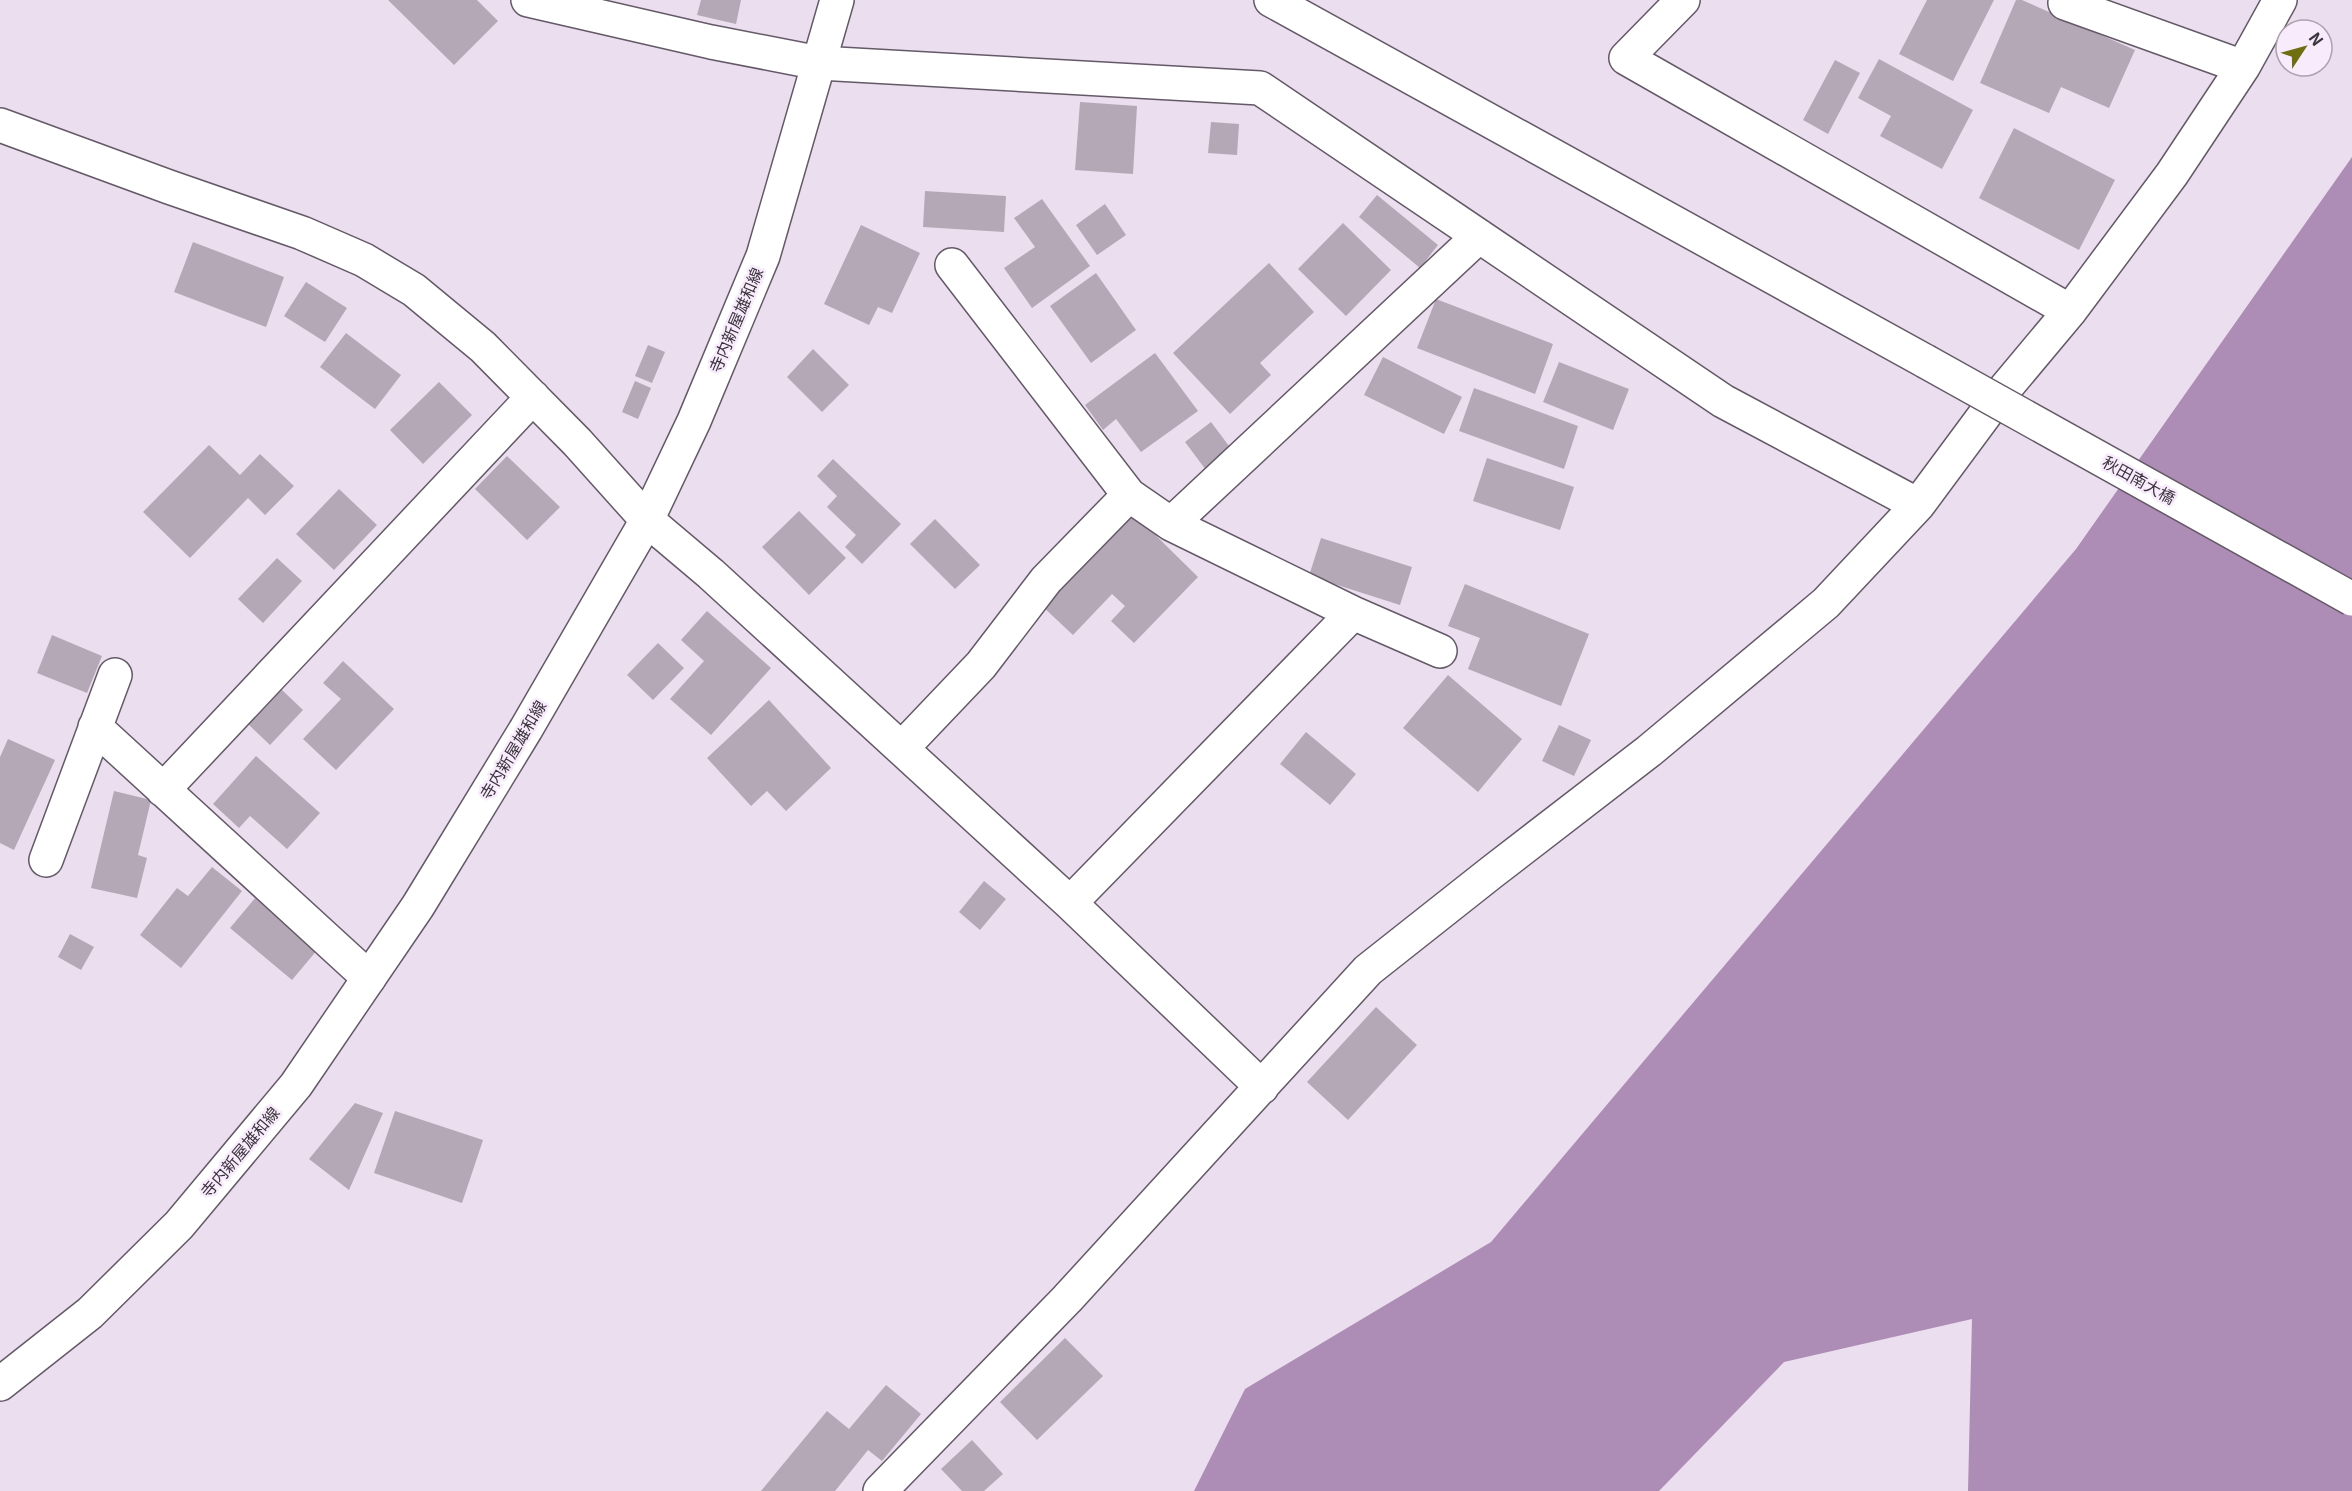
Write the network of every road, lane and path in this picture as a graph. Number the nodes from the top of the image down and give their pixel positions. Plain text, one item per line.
1 (528, 0) edge
2 (837, 0) edge
3 (1271, 0) edge
4 (1683, 0) edge
5 (2280, 0) edge
6 (2065, 3) dead end
7 (819, 63) junction
8 (2243, 67) junction
9 (0, 125) edge
10 (1479, 236) junction
11 (952, 265) dead end
12 (2070, 311) junction
13 (533, 397) junction
14 (1129, 495) junction
15 (1918, 505) junction
16 (647, 520) junction
17 (1171, 524) junction
18 (2352, 599) edge
19 (1353, 613) junction
20 (1440, 651) dead end
21 (115, 675) dead end
22 (95, 727) junction
23 (902, 748) junction
24 (163, 789) junction
25 (46, 860) dead end
26 (1070, 903) junction
27 (369, 978) junction
28 (1262, 1087) junction
29 (0, 1384) edge
30 (880, 1491) edge

1 - 7 street
2 - 7 street, 寺内新屋雄和線
3 - 18 street, 秋田南大橋, bridge
4 - 12 street
5 - 8 street
6 - 8 street
7 - 10 street
7 - 16 street, 寺内新屋雄和線
8 - 12 street
9 - 13 street
10 - 15 street
10 - 17 street
11 - 14 street
12 - 15 street
13 - 16 street
13 - 24 street
14 - 17 street
14 - 23 street
15 - 28 street
16 - 23 street
16 - 27 street, 寺内新屋雄和線
17 - 19 street
19 - 20 street
19 - 26 street
21 - 22 street
22 - 24 street
22 - 25 street
23 - 26 street
24 - 27 street
26 - 28 street
27 - 29 street, 寺内新屋雄和線
28 - 30 street

